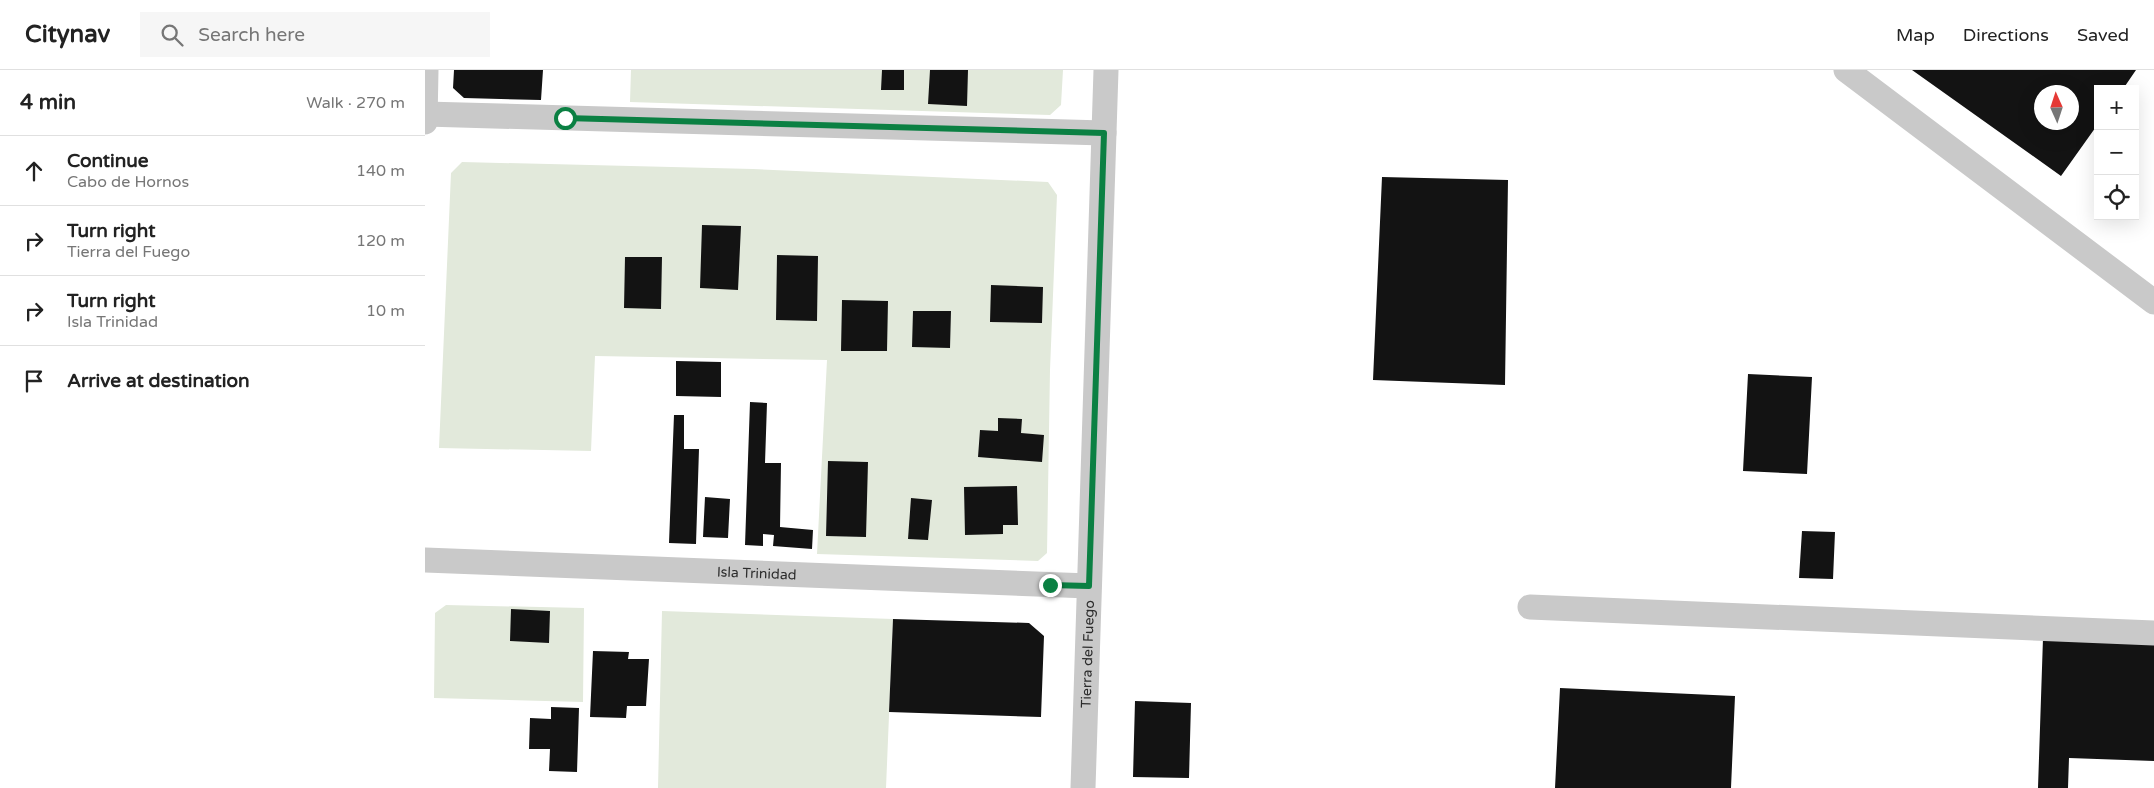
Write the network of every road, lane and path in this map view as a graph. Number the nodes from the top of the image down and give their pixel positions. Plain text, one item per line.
1 (426, 70) edge
2 (1106, 70) edge
3 (1846, 70) edge
4 (425, 114) edge
5 (425, 122) edge
6 (1104, 133) junction
7 (2154, 302) edge
8 (425, 560) edge
9 (1089, 586) junction
10 (1530, 607) dead end
11 (2154, 633) edge
12 (1083, 788) edge

1 - 4 street
2 - 6 street, Tierra del Fuego
3 - 7 street
4 - 5 street
4 - 6 street
6 - 9 street, Tierra del Fuego
8 - 9 street, Isla Trinidad
9 - 12 street, Tierra del Fuego
10 - 11 street

